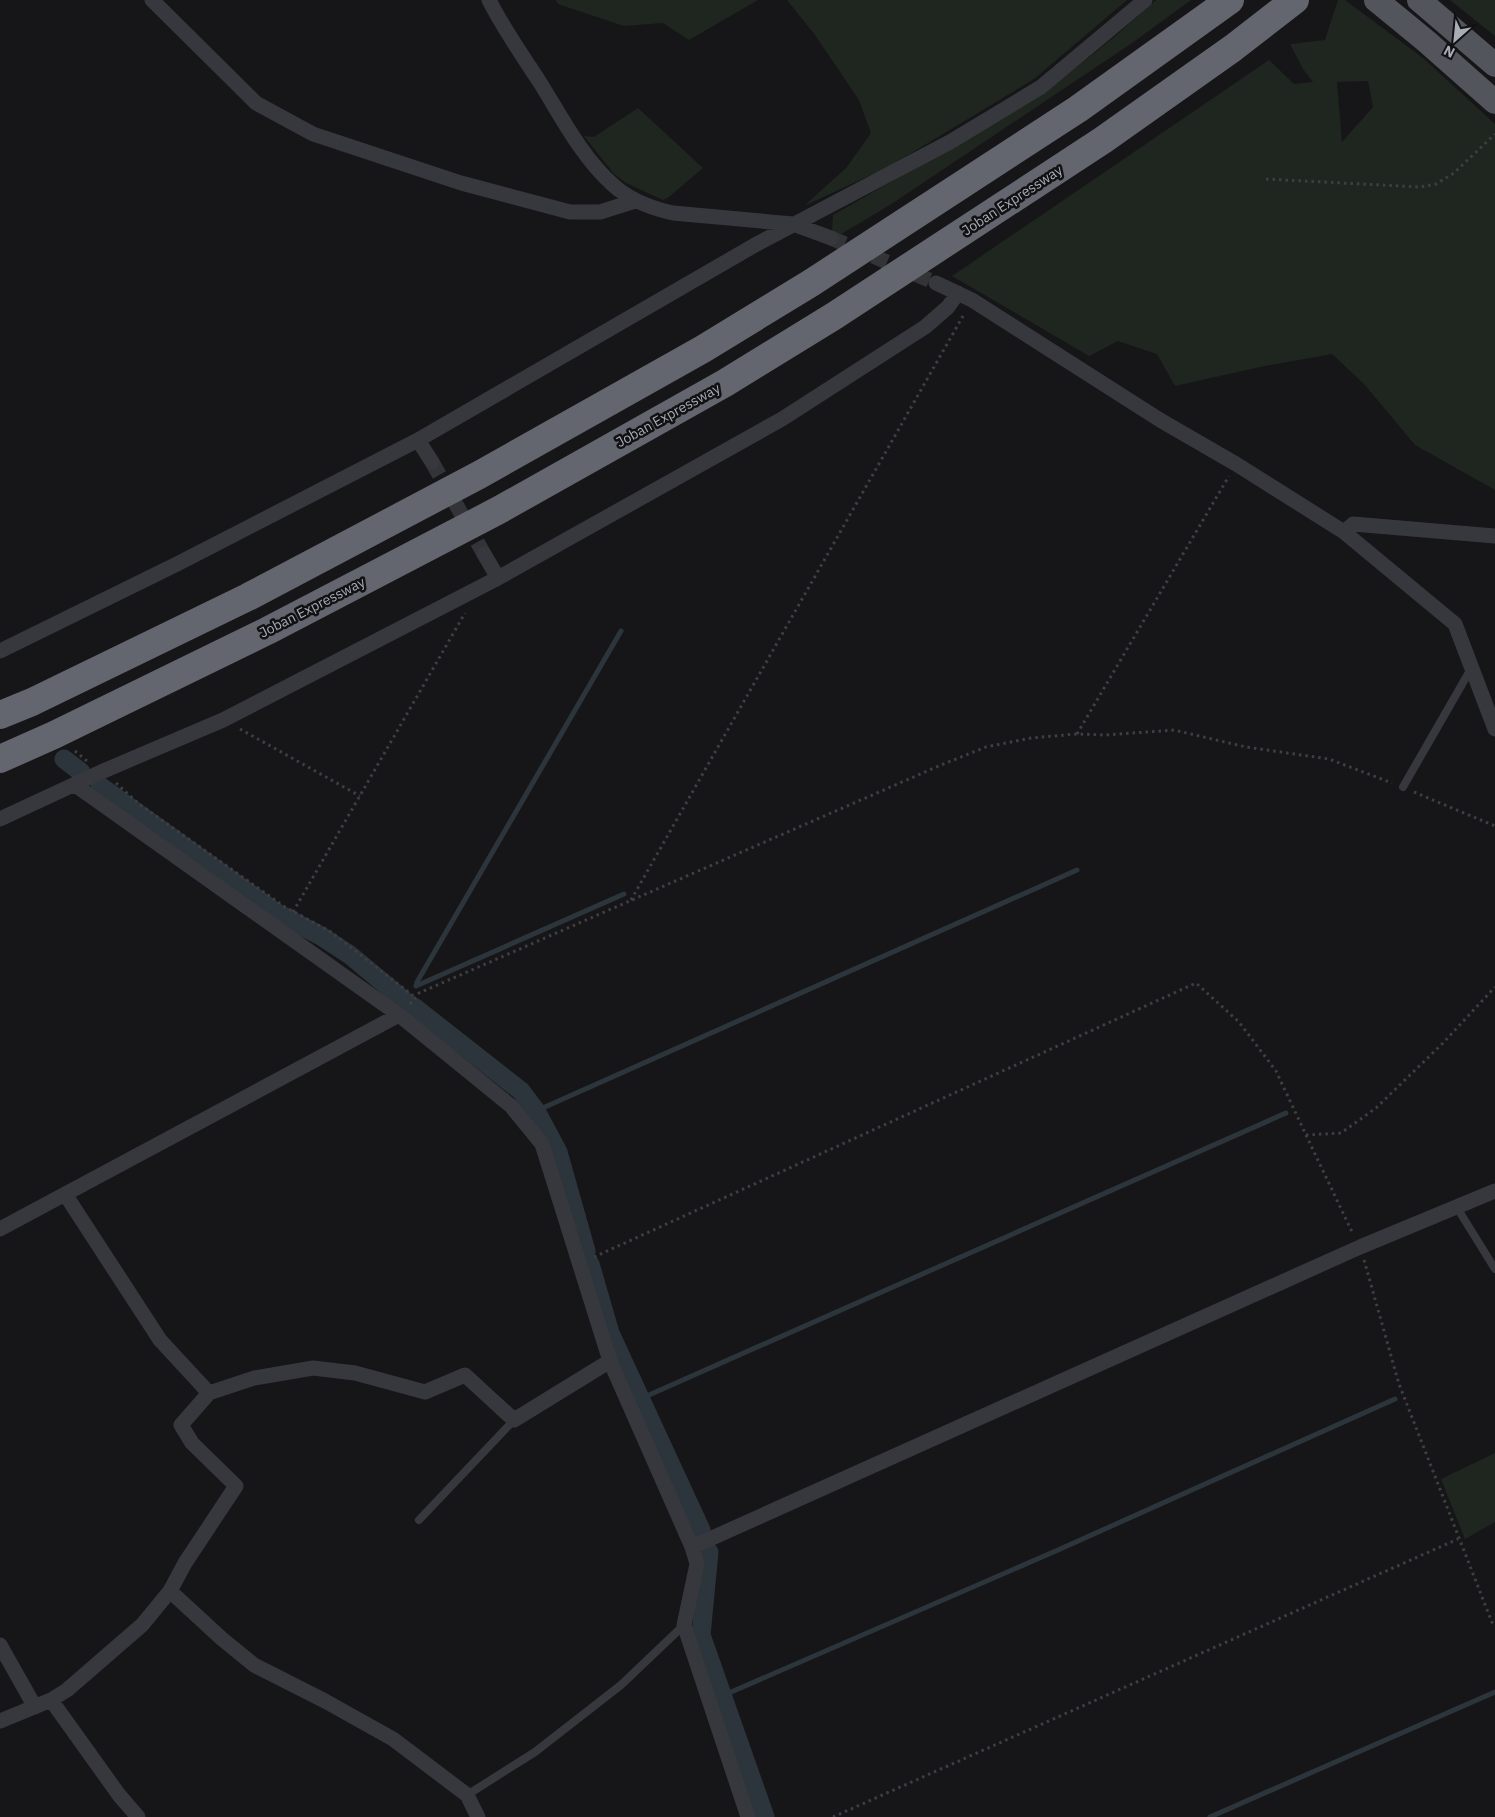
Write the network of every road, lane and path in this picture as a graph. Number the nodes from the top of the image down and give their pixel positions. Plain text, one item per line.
1 (152, 0) edge
2 (489, 0) edge
3 (1145, 0) edge
4 (1230, 0) edge
5 (1295, 0) edge
6 (1376, 0) edge
7 (1419, 0) edge
8 (1495, 64) edge
9 (1495, 102) edge
10 (1495, 134) edge
11 (1266, 179) dead end
12 (636, 201) junction
13 (793, 224) junction
14 (831, 238) tunnel mouth
15 (936, 283) tunnel mouth
16 (965, 297) junction
17 (418, 440) junction
18 (432, 462) tunnel mouth
19 (1236, 464) junction
20 (1344, 532) junction
21 (1495, 536) edge
22 (484, 554) tunnel mouth
23 (498, 578) junction
24 (480, 587) junction
25 (0, 651) edge
26 (1472, 666) junction
27 (0, 715) edge
28 (223, 720) junction
29 (1495, 729) edge
30 (1078, 734) junction
31 (0, 759) edge
32 (101, 772) junction
33 (75, 785) junction
34 (1403, 787) junction
35 (360, 796) junction
36 (0, 819) edge
37 (1495, 826) edge
38 (631, 900) junction
39 (293, 912) junction
40 (1495, 988) edge
41 (416, 998) junction
42 (400, 1015) junction
43 (1306, 1136) junction
44 (1495, 1191) edge
45 (65, 1194) junction
46 (1456, 1206) junction
47 (0, 1229) edge
48 (1360, 1247) junction
49 (580, 1263) junction
50 (1495, 1269) edge
51 (610, 1361) junction
52 (209, 1393) junction
53 (514, 1420) junction
54 (419, 1520) dead end
55 (1458, 1539) junction
56 (692, 1547) junction
57 (170, 1591) junction
58 (684, 1625) junction
59 (1493, 1625) dead end
60 (0, 1644) edge
61 (50, 1700) junction
62 (35, 1707) junction
63 (0, 1722) edge
64 (467, 1795) junction
65 (138, 1817) edge
66 (478, 1817) edge
67 (748, 1817) edge
68 (833, 1817) edge

1 - 12 street
2 - 12 street
3 - 13 street
4 - 27 highway
5 - 31 highway, Joban Expressway
6 - 9 main road
7 - 8 main road
10 - 11 path
12 - 13 street
13 - 14 street
13 - 17 street
15 - 16 street
16 - 19 street
16 - 23 street
16 - 38 path
17 - 18 street
17 - 25 street
19 - 20 street
19 - 30 path
20 - 21 street
20 - 26 street
22 - 23 street
23 - 24 street
24 - 28 street
24 - 35 path
26 - 29 street
26 - 34 lane
28 - 32 street
28 - 35 path
30 - 34 path
30 - 38 path
32 - 33 street
32 - 39 path
33 - 36 street
33 - 42 street
34 - 37 path
35 - 39 path
38 - 41 path
39 - 41 path
40 - 43 path
41 - 42 path
42 - 45 street
42 - 49 street
43 - 48 path
43 - 49 path
44 - 46 street
45 - 47 street
45 - 52 street
46 - 48 street
46 - 50 lane
48 - 55 path
48 - 56 street
49 - 51 street
51 - 53 street
51 - 56 street
52 - 53 street
52 - 57 street
53 - 54 lane
55 - 59 path
55 - 68 path
56 - 58 street
57 - 61 street
57 - 64 street
58 - 64 lane
58 - 67 street
60 - 62 street
61 - 62 street
61 - 65 street
62 - 63 street
64 - 66 street

